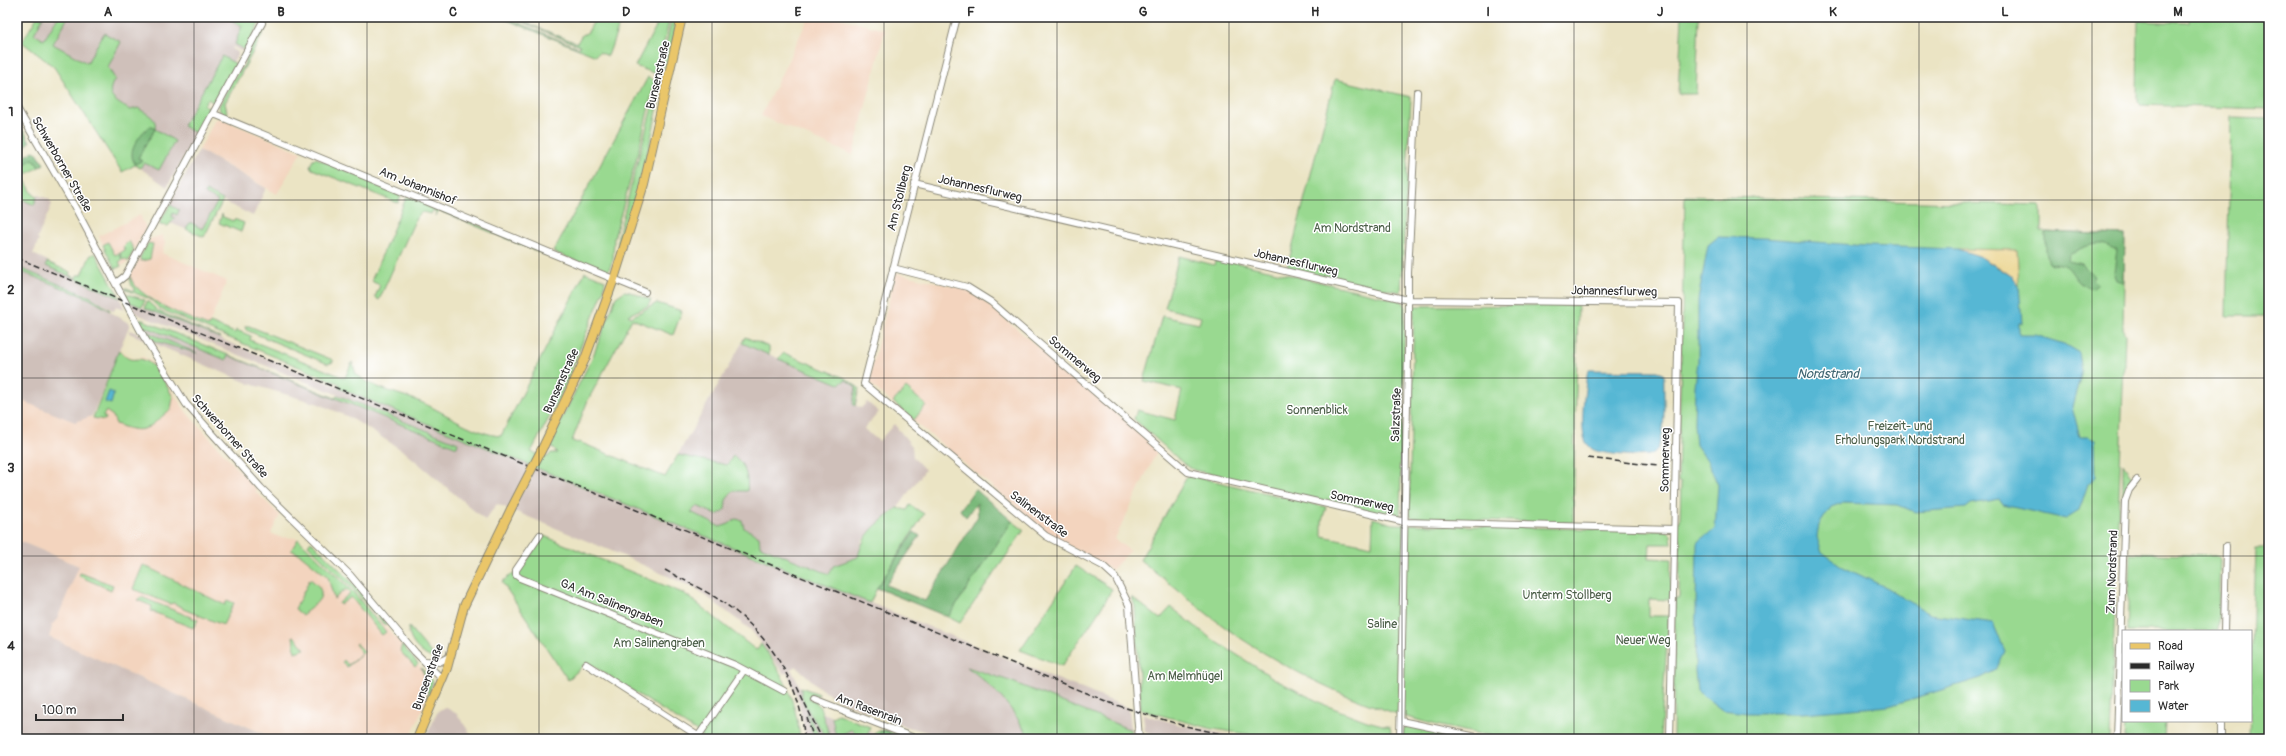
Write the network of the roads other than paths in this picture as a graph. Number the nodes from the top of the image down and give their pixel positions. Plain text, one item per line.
1 (682, 17) edge
2 (957, 17) edge
3 (262, 23) dead end
4 (1417, 92) dead end
5 (17, 108) edge
6 (214, 114) junction
7 (914, 184) junction
8 (893, 268) junction
9 (614, 279) junction
10 (116, 283) junction
11 (645, 292) dead end
12 (1408, 300) junction
13 (1679, 303) joint
14 (864, 384) joint
15 (2137, 480) dead end
16 (1405, 522) junction
17 (1674, 529) junction
18 (540, 535) dead end
19 (2226, 546) dead end
20 (2224, 630) edge
21 (449, 657) junction
22 (424, 660) junction
23 (586, 664) dead end
24 (744, 670) junction
25 (442, 679) junction
26 (784, 691) dead end
27 (814, 699) dead end
28 (1401, 720) junction
29 (2221, 722) edge
30 (697, 737) edge
31 (417, 739) edge
32 (917, 739) edge
33 (1139, 739) edge
34 (1400, 739) edge
35 (1486, 739) edge
36 (1670, 739) edge
37 (2117, 739) edge
38 (2221, 739) edge

1 - 9 main road, Bunsenstraße
2 - 7 street, Am Stollberg
3 - 6 street
4 - 12 street, Salzstraße
5 - 10 street, Schwerborner Straße
6 - 9 street, Am Johannishof
6 - 10 street
7 - 8 street, Am Stollberg
7 - 12 street, Johannesflurweg
8 - 14 street, Am Stollberg
8 - 16 street, Sommerweg
9 - 11 street
9 - 21 main road, Bunsenstraße, bridge
10 - 22 street, Schwerborner Straße
12 - 13 street, Johannesflurweg
12 - 16 street, Salzstraße
13 - 17 street, Sommerweg
14 - 33 street, Salinenstraße
15 - 37 street, Zum Nordstrand
16 - 17 street, Sommerweg
16 - 28 street, Salzstraße
17 - 36 street
18 - 24 street, GA Am Salinengraben
19 - 20 street
21 - 22 street
21 - 25 main road, Bunsenstraße
22 - 25 street, Schwerborner Straße
23 - 30 street
24 - 26 street, GA Am Salinengraben
24 - 30 street
25 - 31 main road, Bunsenstraße
27 - 32 street, Am Rasenrain
28 - 34 street, Salzstraße
28 - 35 street
29 - 38 street

